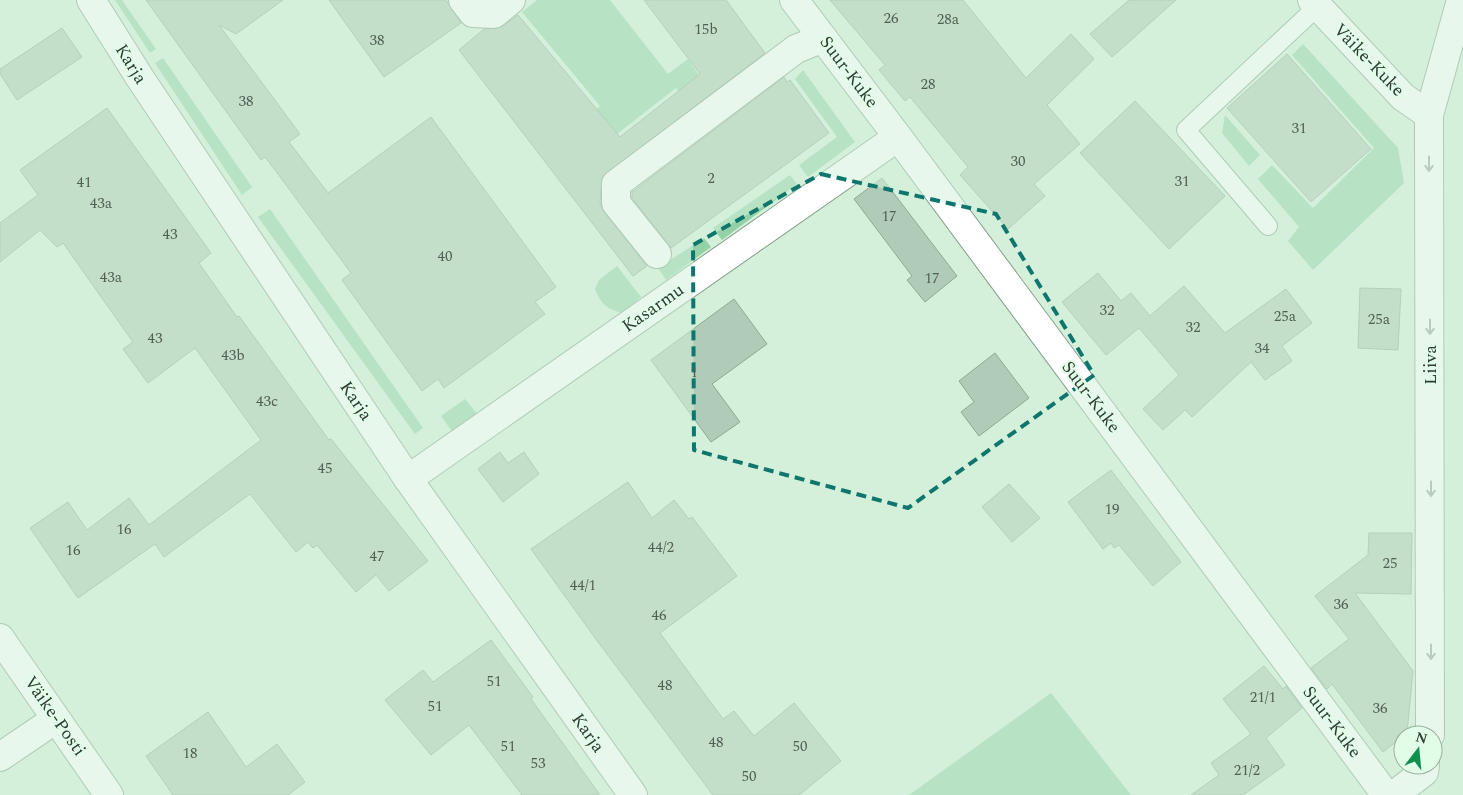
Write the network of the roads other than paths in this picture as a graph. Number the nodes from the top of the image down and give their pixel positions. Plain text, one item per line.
1 (91, 0) edge
2 (463, 0) edge
3 (511, 0) edge
4 (794, 0) edge
5 (1460, 0) edge
6 (1315, 3) edge
7 (823, 38) junction
8 (1429, 115) junction
9 (898, 137) junction
10 (1268, 226) dead end
11 (657, 254) dead end
12 (408, 479) junction
13 (0, 638) edge
14 (56, 719) junction
15 (1430, 725) edge
16 (0, 758) edge
17 (1420, 775) edge
18 (110, 795) edge
19 (632, 795) edge
20 (1386, 795) edge
21 (1394, 795) edge

1 - 12 street, Karja
2 - 3 street
4 - 7 street, Suur-Kuke
5 - 8 street, Liiva
6 - 8 street, Väike-Kuke
6 - 10 lane
7 - 9 street, Suur-Kuke
7 - 11 street
8 -> 15 street, Liiva
9 - 12 street, Kasarmu
9 - 20 street, Suur-Kuke
12 - 19 street, Karja
13 - 14 street, Väike-Posti
14 - 16 street
14 - 18 street, Väike-Posti
17 - 21 street

